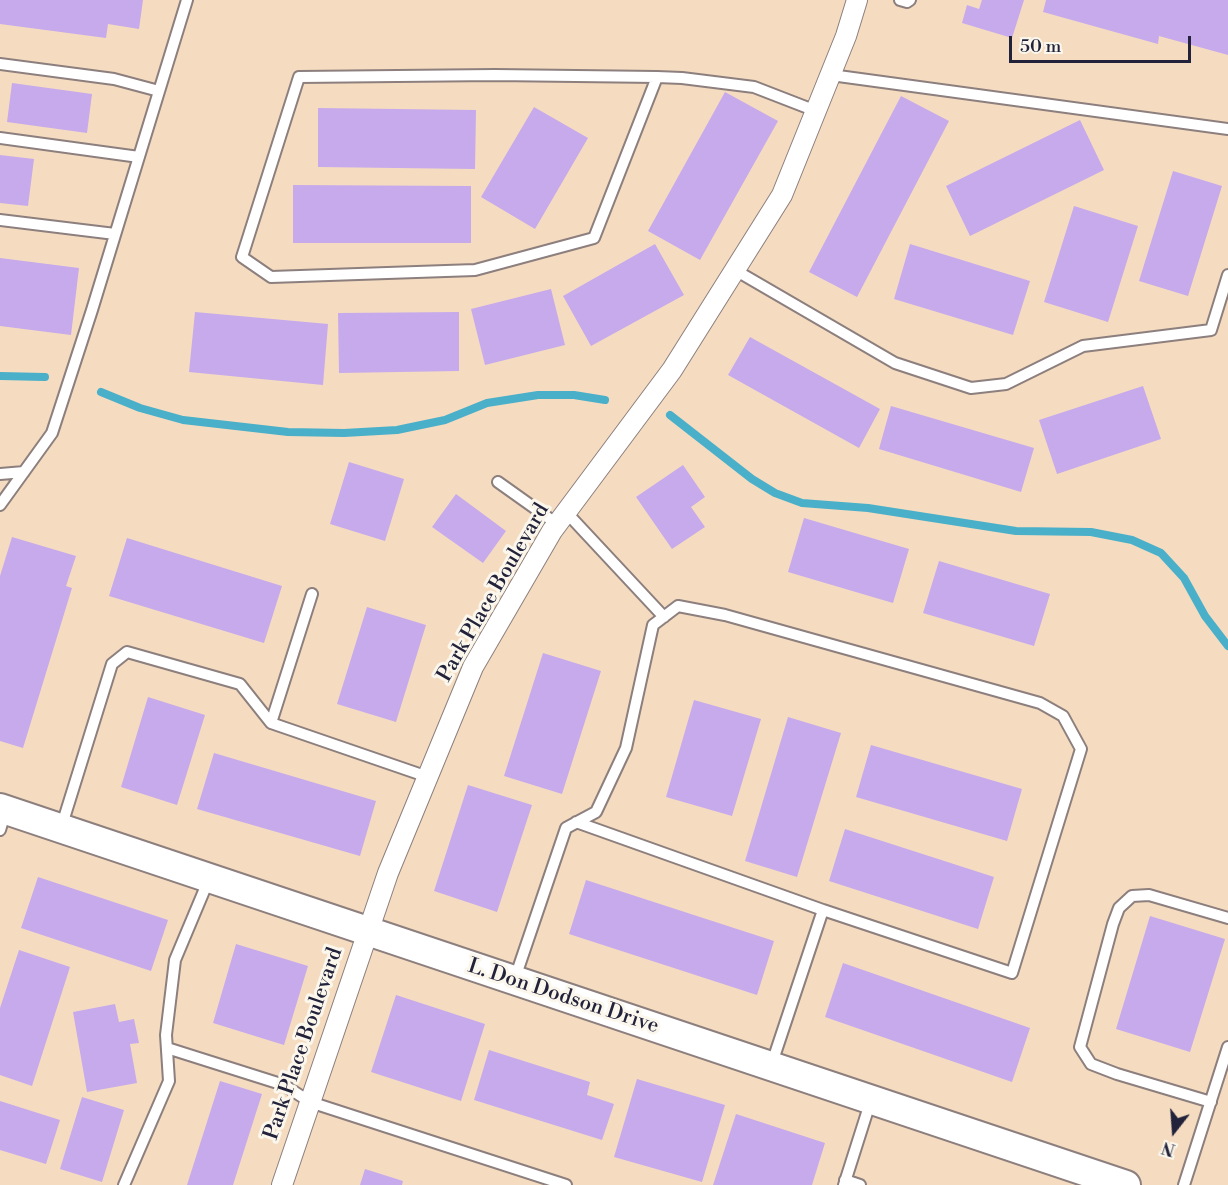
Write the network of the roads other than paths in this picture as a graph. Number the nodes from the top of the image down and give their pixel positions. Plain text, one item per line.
1 (186, 0) edge
2 (857, 0) edge
3 (900, 0) edge
4 (910, 0) edge
5 (0, 64) edge
6 (831, 75) junction
7 (657, 77) junction
8 (159, 91) junction
9 (816, 111) junction
10 (1228, 129) edge
11 (0, 138) edge
12 (139, 157) junction
13 (0, 220) edge
14 (115, 234) junction
15 (735, 270) junction
16 (1228, 275) edge
17 (24, 472) junction
18 (0, 474) edge
19 (498, 482) dead end
20 (0, 505) edge
21 (562, 518) junction
22 (312, 594) dead end
23 (664, 617) junction
24 (271, 723) junction
25 (428, 777) junction
26 (2, 816) edge
27 (576, 822) junction
28 (61, 830) junction
29 (209, 879) junction
30 (823, 910) junction
31 (1228, 918) edge
32 (367, 932) junction
33 (514, 981) junction
34 (1228, 1047) edge
35 (167, 1048) junction
36 (771, 1067) junction
37 (872, 1100) junction
38 (310, 1102) junction
39 (1210, 1102) junction
40 (844, 1183) edge
41 (124, 1185) edge
42 (282, 1185) edge
43 (566, 1185) edge
44 (860, 1185) edge
45 (1126, 1185) edge
46 (1184, 1185) edge

1 - 8 lane
2 - 6 street, Park Place Boulevard
3 - 4 lane
5 - 8 lane
6 - 9 street, Park Place Boulevard
6 - 10 lane
7 - 7 lane
7 - 9 lane
8 - 12 lane
9 - 15 street, Park Place Boulevard
11 - 12 lane
12 - 14 lane
13 - 14 lane
14 - 17 lane
15 - 16 lane
15 - 21 street, Park Place Boulevard
17 - 18 lane
17 - 20 lane
19 - 21 lane
21 - 23 lane
21 - 25 street, Park Place Boulevard
22 - 24 lane
23 - 27 lane
23 - 30 lane
24 - 25 lane
24 - 28 lane
25 - 32 street, Park Place Boulevard
26 - 28 street, L. Don Dodson Drive
27 - 30 lane
27 - 33 lane
28 - 29 street, L. Don Dodson Drive
29 - 32 street, L. Don Dodson Drive
29 - 35 lane
30 - 36 lane
31 - 39 lane
32 - 33 street, L. Don Dodson Drive
32 - 38 street, Park Place Boulevard
33 - 36 street, L. Don Dodson Drive
34 - 39 lane
35 - 38 lane
35 - 41 lane
36 - 37 street, L. Don Dodson Drive
37 - 40 lane
37 - 45 street, L. Don Dodson Drive
38 - 42 street, Park Place Boulevard
38 - 43 lane
39 - 46 lane
40 - 44 lane

